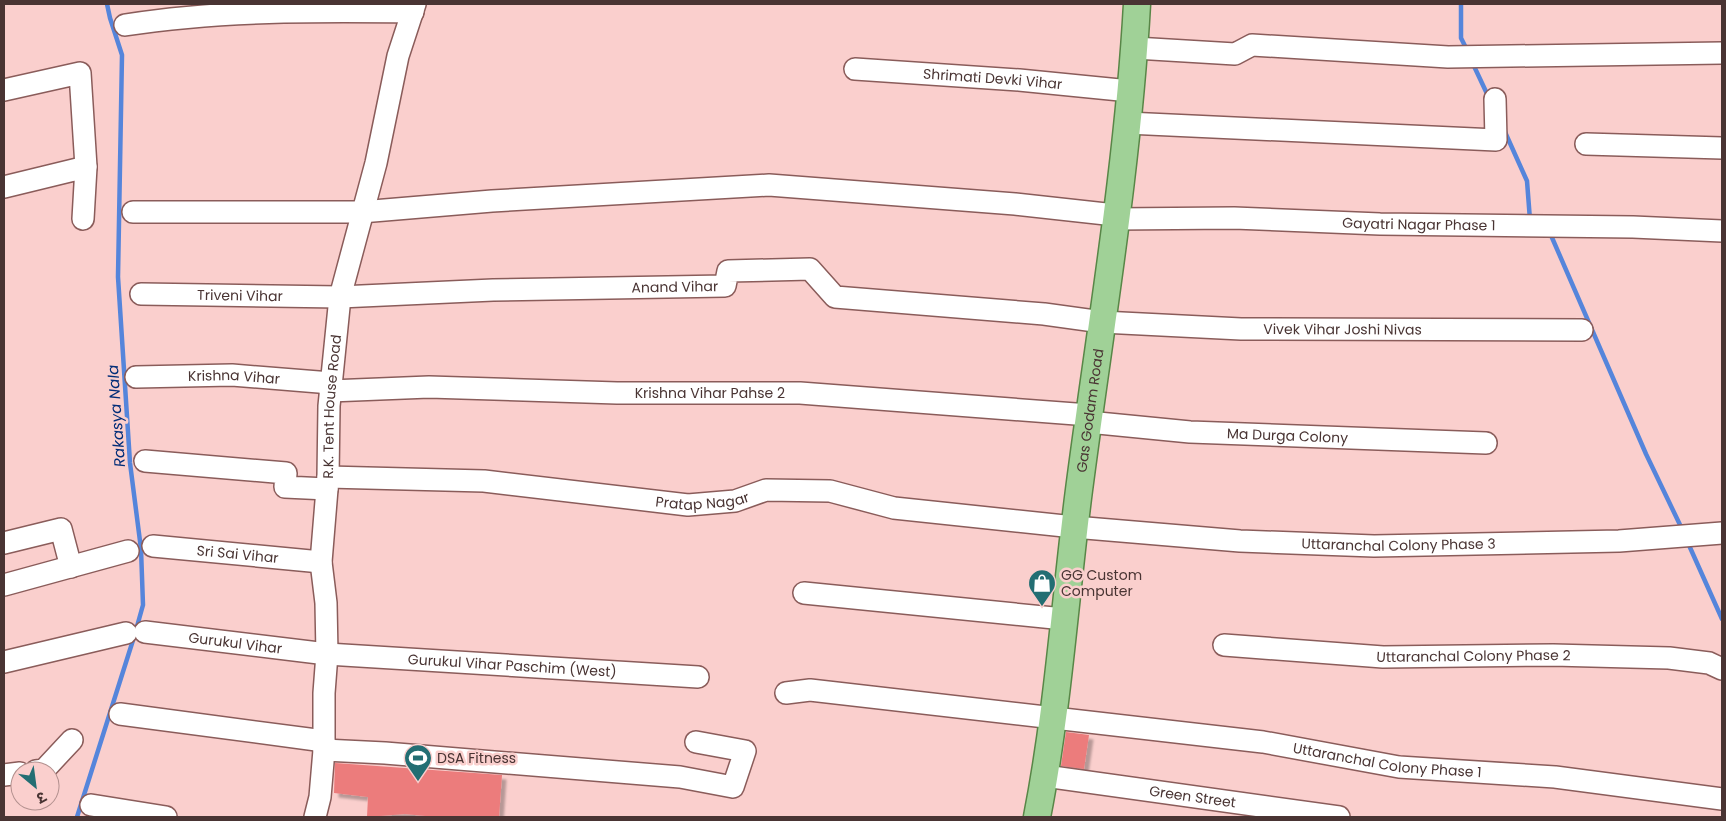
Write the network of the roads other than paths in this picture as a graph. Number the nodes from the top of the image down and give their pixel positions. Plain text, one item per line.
1 (1138, 4) edge
2 (414, 8) edge
3 (125, 25) dead end
4 (1135, 48) junction
5 (1722, 53) edge
6 (855, 69) dead end
7 (4, 90) edge
8 (1130, 91) junction
9 (1496, 99) dead end
10 (1127, 123) junction
11 (1586, 144) dead end
12 (1722, 148) edge
13 (86, 168) junction
14 (4, 187) edge
15 (132, 212) dead end
16 (361, 212) junction
17 (1115, 217) junction
18 (83, 219) dead end
19 (1722, 231) edge
20 (141, 294) dead end
21 (340, 297) junction
22 (1102, 322) junction
23 (1582, 330) dead end
24 (136, 377) dead end
25 (331, 387) junction
26 (1089, 418) junction
27 (1486, 443) dead end
28 (145, 462) dead end
29 (328, 483) junction
30 (1074, 527) junction
31 (1722, 533) edge
32 (4, 543) edge
33 (153, 546) dead end
34 (128, 551) dead end
35 (321, 562) junction
36 (71, 567) junction
37 (4, 585) edge
38 (804, 593) dead end
39 (1064, 619) junction
40 (1224, 644) dead end
41 (327, 654) junction
42 (4, 662) edge
43 (1722, 669) edge
44 (698, 677) dead end
45 (786, 693) dead end
46 (120, 714) dead end
47 (1052, 718) junction
48 (72, 740) dead end
49 (696, 742) dead end
50 (324, 746) junction
51 (52, 761) edge
52 (1045, 776) junction
53 (1722, 799) edge
54 (91, 805) dead end
55 (166, 817) edge
56 (315, 817) edge
57 (1037, 817) edge
58 (1339, 817) edge

1 - 4 main road, Gas Godam Road
2 - 3 street
2 - 16 street, R.K. Tent House Road
4 - 5 street
4 - 8 main road, Gas Godam Road
6 - 8 street, Shrimati Devki Vihar
7 - 13 street
8 - 10 main road, Gas Godam Road
9 - 10 street
10 - 17 main road, Gas Godam Road
11 - 12 street
13 - 14 street
13 - 18 street
15 - 16 street, Gayatri Nagar Phase 1
16 - 17 street, Gayatri Nagar Phase 1
16 - 21 street, R.K. Tent House Road
17 - 19 street, Gayatri Nagar Phase 1
17 - 22 main road, Gas Godam Road
20 - 21 street, Triveni Vihar
21 - 22 street, Anand Vihar
21 - 25 street, R.K. Tent House Road
22 - 23 street, Vivek Vihar Joshi Nivas
22 - 26 main road, Gas Godam Road
24 - 25 street, Krishna Vihar
25 - 26 street, Krishna Vihar Pahse 2
25 - 29 street, R.K. Tent House Road
26 - 27 street, Ma Durga Colony
26 - 30 main road, Gas Godam Road
28 - 29 street, Pratap Nagar
29 - 30 street, Pratap Nagar
29 - 35 street, R.K. Tent House Road
30 - 31 street, Uttaranchal Colony Phase 3
30 - 39 main road, Gas Godam Road
32 - 36 street
33 - 35 street, Sri Sai Vihar
34 - 36 street
35 - 41 street, R.K. Tent House Road
36 - 37 street
38 - 39 street
39 - 47 main road, Gas Godam Road
40 - 43 street, Uttaranchal Colony Phase 2
41 - 42 street, Gurukul Vihar
41 - 44 street, Gurukul Vihar Paschim (West)
41 - 50 street, R.K. Tent House Road
45 - 47 street, Uttaranchal Colony Phase 1
46 - 50 street
47 - 52 main road, Gas Godam Road
47 - 53 street, Uttaranchal Colony Phase 1
48 - 51 street
49 - 50 street
50 - 56 street, R.K. Tent House Road
52 - 57 main road, Gas Godam Road
52 - 58 street, Green Street
54 - 55 street

